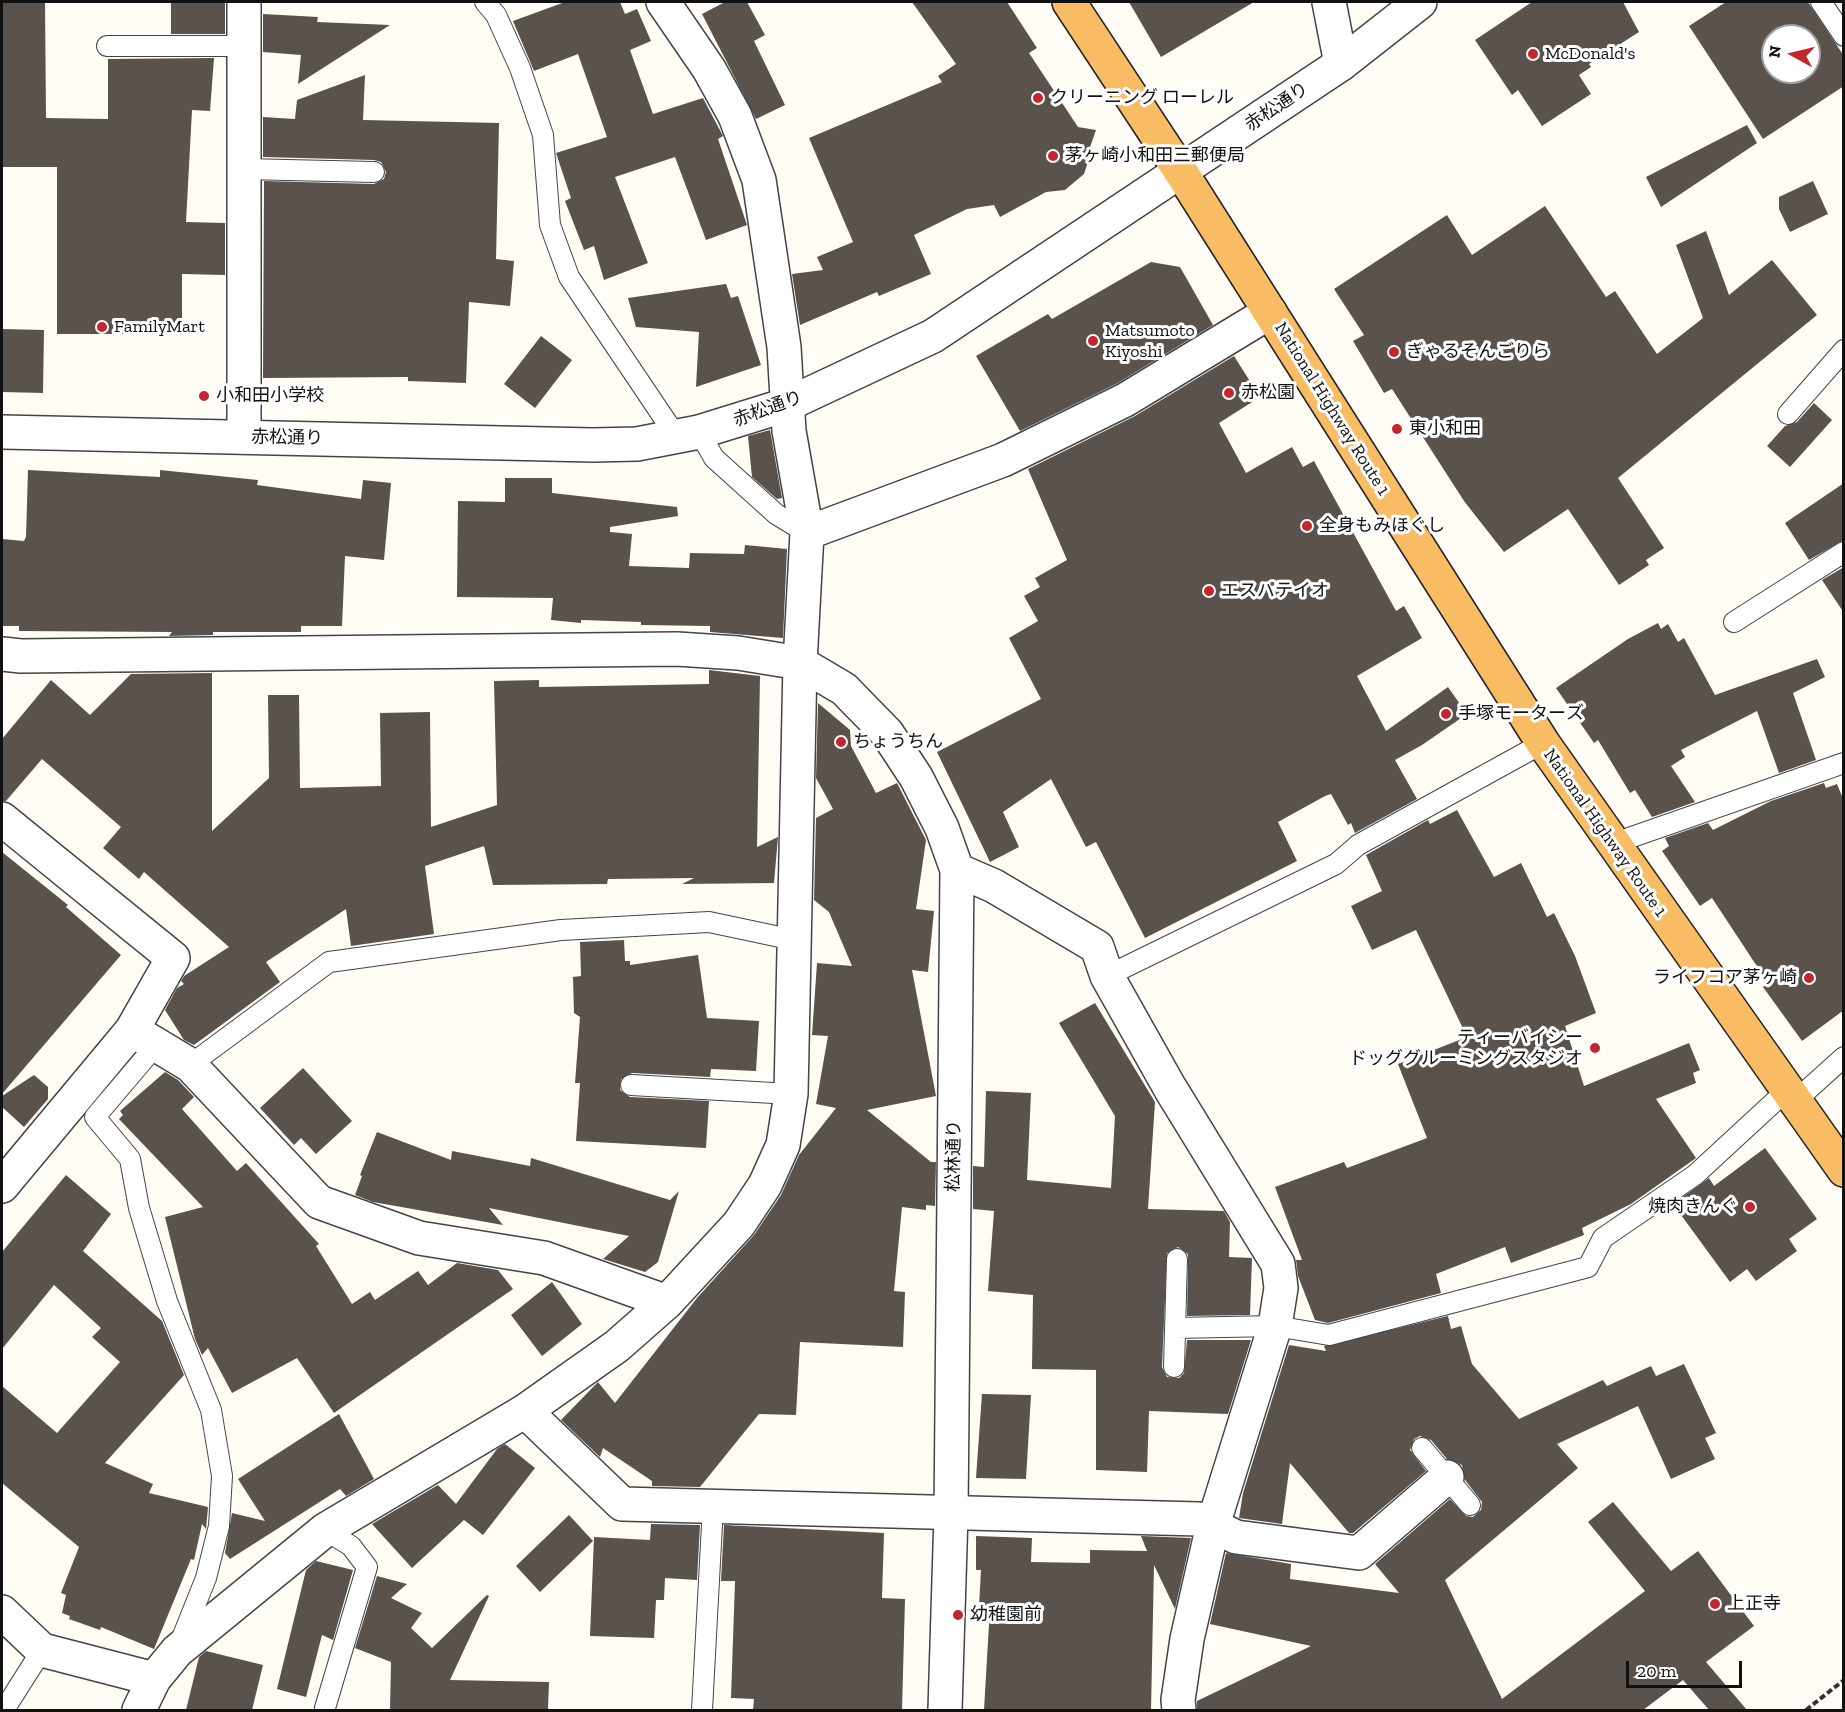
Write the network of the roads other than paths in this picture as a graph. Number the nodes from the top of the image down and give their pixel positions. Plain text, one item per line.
1 (244, 2) edge
2 (485, 2) edge
3 (663, 2) edge
4 (1069, 2) edge
5 (1329, 2) edge
6 (1420, 2) edge
7 (1821, 2) edge
8 (1844, 36) edge
9 (107, 46) dead end
10 (244, 46) junction
11 (1341, 64) junction
12 (243, 169) junction
13 (375, 172) dead end
14 (1181, 172) junction
15 (1270, 312) junction
16 (1844, 350) edge
17 (786, 405) junction
18 (1788, 414) dead end
19 (2, 432) edge
20 (687, 434) junction
21 (244, 437) junction
22 (807, 533) junction
23 (1844, 552) edge
24 (1734, 622) dead end
25 (2, 654) edge
26 (800, 663) junction
27 (1543, 743) junction
28 (1844, 763) edge
29 (5, 829) edge
30 (1612, 844) junction
31 (957, 870) junction
32 (794, 940) junction
33 (1107, 976) junction
34 (144, 1037) junction
35 (1844, 1057) edge
36 (190, 1065) junction
37 (631, 1084) dead end
38 (790, 1094) junction
39 (1790, 1097) junction
40 (1844, 1170) edge
41 (2, 1186) edge
42 (1177, 1259) dead end
43 (667, 1302) junction
44 (1275, 1326) junction
45 (1175, 1328) junction
46 (1174, 1367) dead end
47 (525, 1411) junction
48 (1422, 1448) dead end
49 (1447, 1477) junction
50 (1470, 1505) dead end
51 (713, 1506) junction
52 (951, 1514) junction
53 (1213, 1525) junction
54 (325, 1530) junction
55 (2, 1612) edge
56 (42, 1650) junction
57 (177, 1651) junction
58 (154, 1679) junction
59 (326, 1708) dead end
60 (4, 1710) edge
61 (139, 1710) edge
62 (702, 1710) edge
63 (945, 1710) edge
64 (1179, 1710) edge

1 - 10 street
2 - 20 lane
3 - 17 street
4 - 14 highway, National Highway Route 1
5 - 11 street
6 - 11 street, 赤松通り
7 - 8 lane
9 - 10 lane
10 - 12 street
11 - 14 street, 赤松通り
12 - 13 lane
12 - 21 street
14 - 15 highway, National Highway Route 1
14 - 17 street, 赤松通り
15 - 22 street
15 - 27 highway, National Highway Route 1
16 - 18 lane
17 - 20 street, 赤松通り
17 - 22 street
19 - 21 street, 赤松通り
20 - 21 street, 赤松通り
20 - 22 lane
22 - 26 street
23 - 24 lane
25 - 26 street
26 - 31 street, 松林通り
26 - 32 street
27 - 30 highway, National Highway Route 1
27 - 33 lane
28 - 30 lane
29 - 34 street
30 - 39 highway, National Highway Route 1
31 - 33 street
31 - 52 street, 松林通り
32 - 36 lane
32 - 38 street
33 - 44 street
34 - 36 street
34 - 41 street
34 - 57 lane
35 - 39 lane
36 - 43 street
37 - 38 lane
38 - 43 street
39 - 40 highway, National Highway Route 1
39 - 44 lane
42 - 45 lane
43 - 47 street
44 - 45 lane
44 - 53 street
45 - 46 lane
47 - 51 street
47 - 54 street
48 - 49 lane
49 - 50 lane
49 - 53 street
51 - 52 street
51 - 62 lane
52 - 53 street
52 - 63 street, 松林通り
53 - 64 street
54 - 57 street
54 - 59 lane
55 - 56 street
56 - 58 street
56 - 60 lane
57 - 58 street
58 - 61 street

